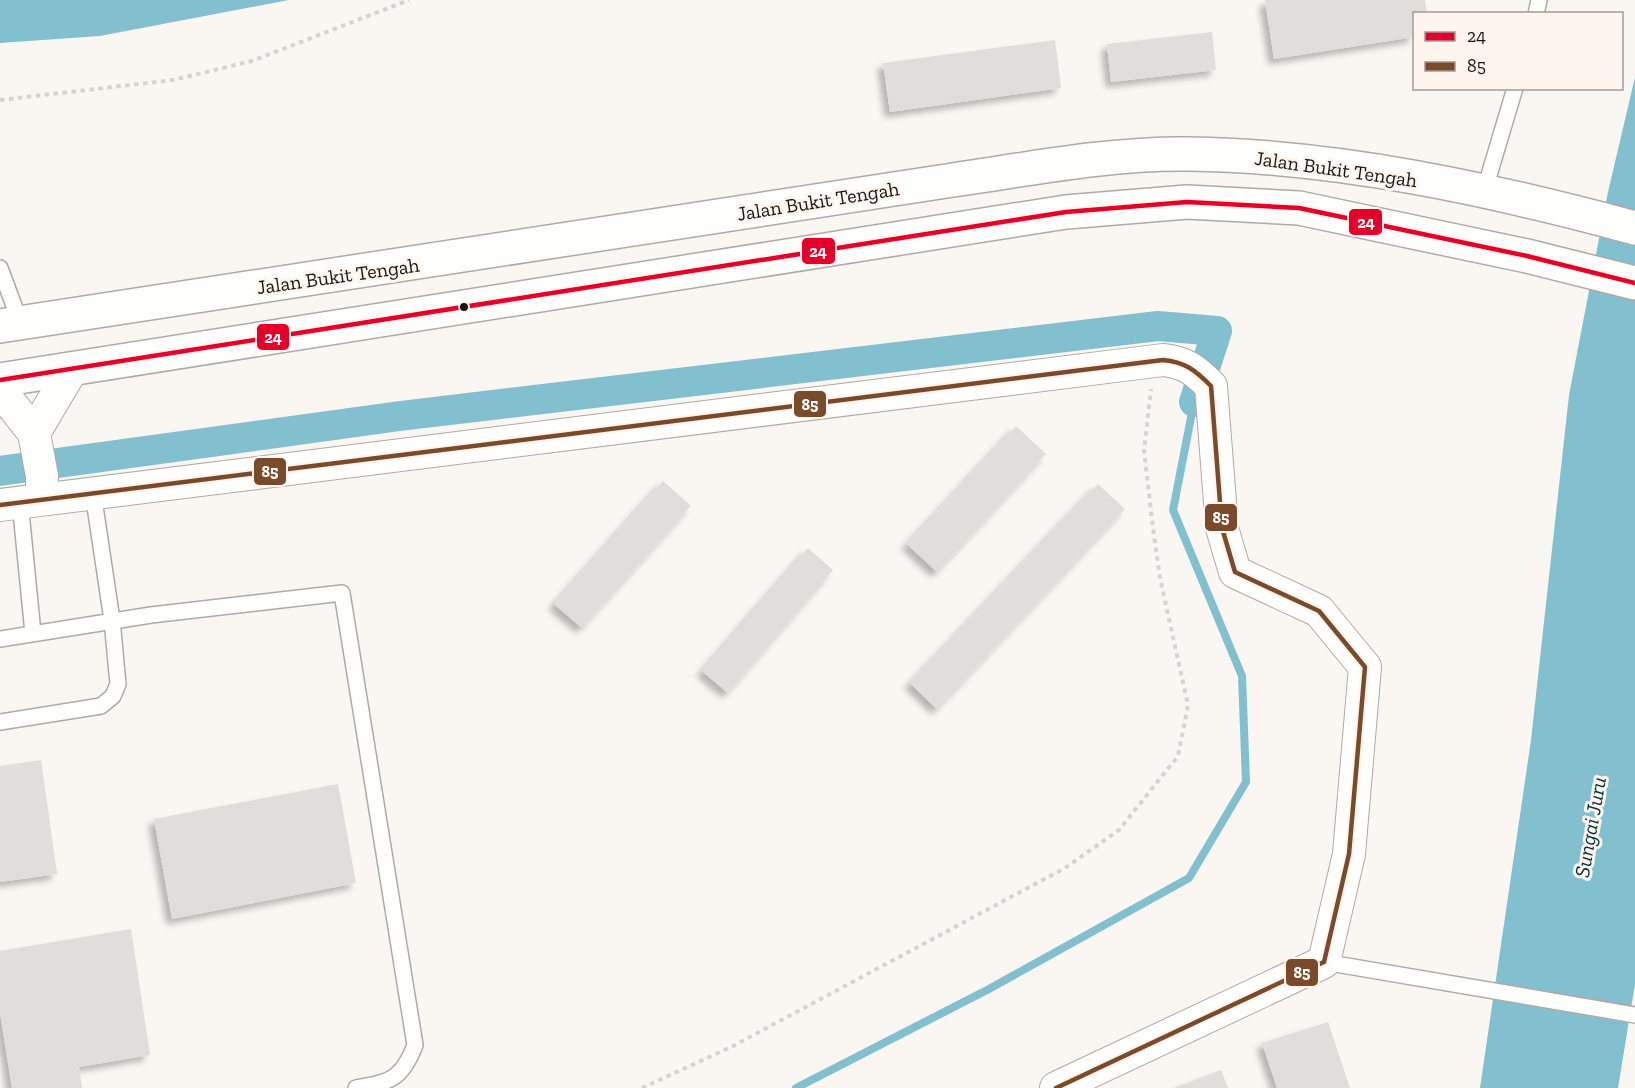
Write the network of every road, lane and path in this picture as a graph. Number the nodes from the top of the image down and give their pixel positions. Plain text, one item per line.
1 (409, 0) edge
2 (1514, 90) edge
3 (0, 100) edge
4 (1484, 192) junction
5 (1635, 228) edge
6 (0, 268) edge
7 (1635, 284) edge
8 (10, 324) edge
9 (1155, 362) junction
10 (72, 369) junction
11 (0, 380) edge
12 (0, 390) edge
13 (29, 477) edge
14 (93, 493) junction
15 (112, 620) junction
16 (33, 633) junction
17 (0, 639) edge
18 (0, 722) edge
19 (1324, 962) junction
20 (1635, 1015) edge
21 (356, 1088) edge
22 (642, 1088) edge
23 (1056, 1088) edge

1 - 3 path
2 - 4 lane
4 - 5 highway, Jalan Bukit Tengah
4 - 8 highway, Jalan Bukit Tengah
6 - 8 lane
7 - 10 highway
9 - 14 street
9 - 19 street
9 - 22 path
10 - 11 highway
10 - 13 street
12 - 13 street
13 - 14 street
13 - 16 lane
14 - 15 lane
15 - 16 lane
15 - 18 lane
15 - 21 lane
16 - 17 lane
19 - 20 lane
19 - 23 street

